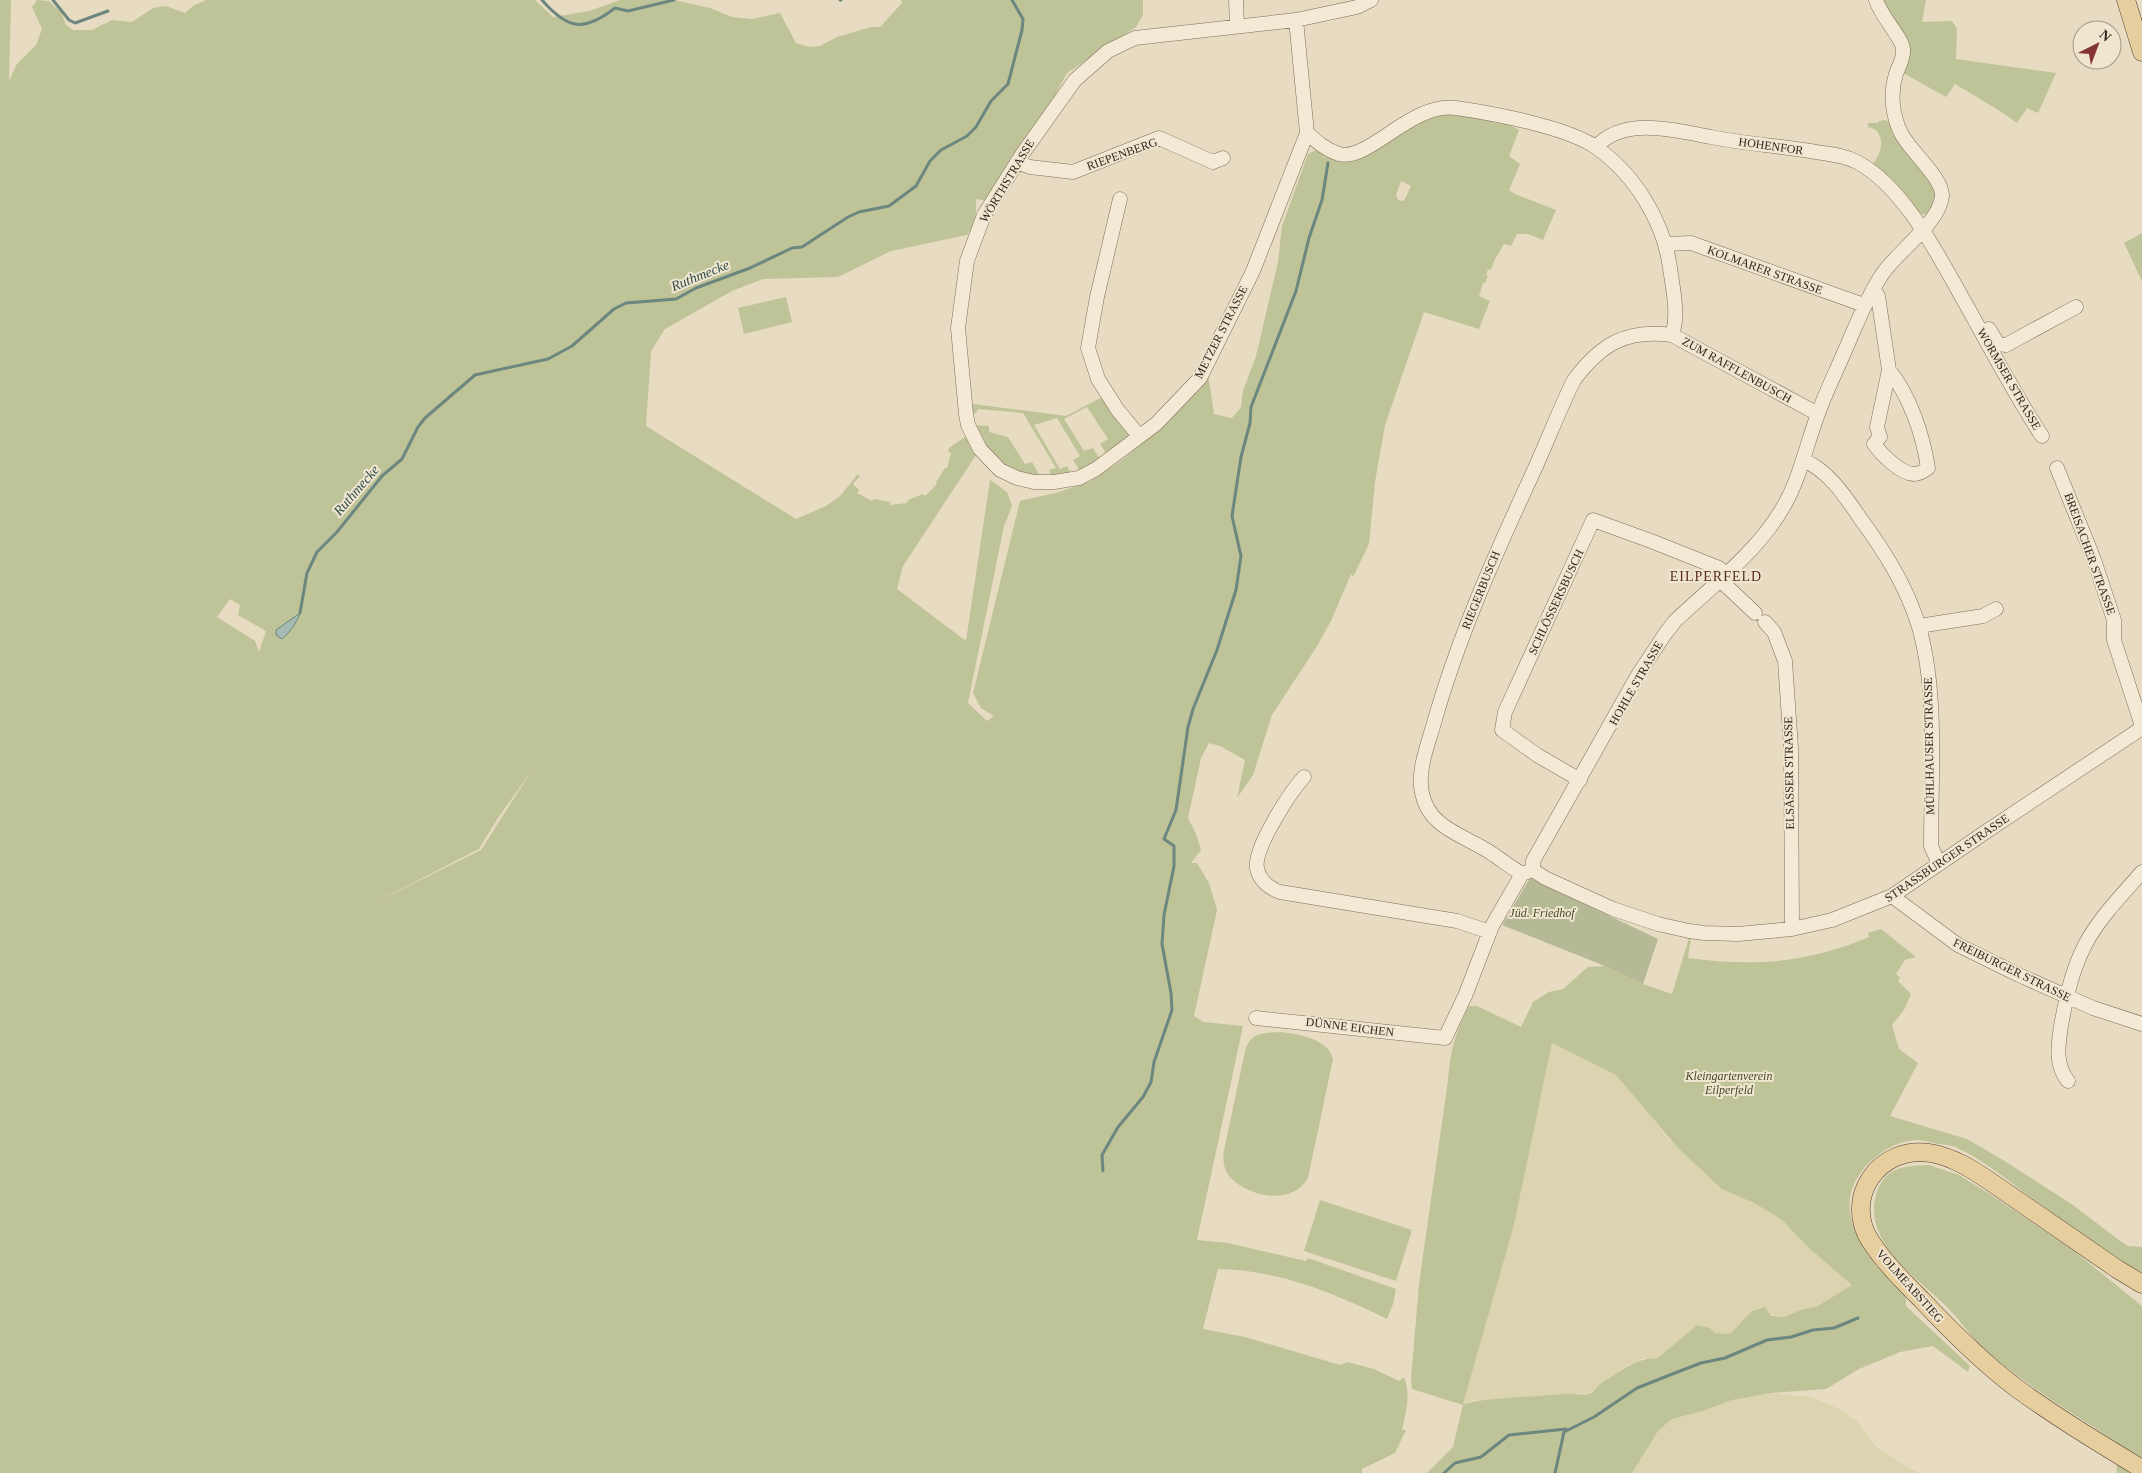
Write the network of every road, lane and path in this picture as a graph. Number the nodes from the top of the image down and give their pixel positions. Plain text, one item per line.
1 (1236, 0) edge
2 (1371, 0) edge
3 (1876, 0) edge
4 (2126, 0) edge
5 (1296, 20) junction
6 (1237, 26) junction
7 (2142, 52) edge
8 (1307, 133) junction
9 (1596, 147) junction
10 (1223, 158) dead end
11 (1017, 162) junction
12 (1120, 199) dead end
13 (1922, 230) junction
14 (1664, 244) junction
15 (1874, 289) junction
16 (1864, 305) junction
17 (2076, 307) dead end
18 (1976, 321) junction
19 (1672, 335) junction
20 (1889, 370) junction
21 (1818, 414) junction
22 (1140, 436) junction
23 (2042, 436) dead end
24 (1803, 460) junction
25 (2057, 468) dead end
26 (1722, 576) junction
27 (1996, 608) dead end
28 (1919, 626) junction
29 (2142, 727) edge
30 (1304, 777) dead end
31 (1580, 780) junction
32 (1939, 864) junction
33 (1527, 872) junction
34 (2142, 872) edge
35 (1892, 896) junction
36 (1792, 929) junction
37 (1490, 932) junction
38 (2066, 995) junction
39 (1256, 1018) dead end
40 (2142, 1024) edge
41 (1445, 1038) joint
42 (2068, 1082) dead end
43 (2117, 1269) junction
44 (2142, 1284) edge
45 (2142, 1292) edge
46 (2142, 1469) edge

1 - 6 street
2 - 5 street, WÖRTHSTRASSE
3 - 13 street, HOHLE STRASSE
4 - 7 main road
5 - 6 street, WÖRTHSTRASSE
5 - 8 street, METZER STRASSE
6 - 11 street, WÖRTHSTRASSE
8 - 9 street, ZUM RAFFLENBUSCH
8 - 22 street, METZER STRASSE
9 - 13 street, HOHENFOR
9 - 14 street, ZUM RAFFLENBUSCH
10 - 11 street, RIEPENBERG
11 - 22 street, WÖRTHSTRASSE
12 - 22 street
13 - 15 street, HOHLE STRASSE
13 - 18 street, WORMSER STRASSE
14 - 16 street, KOLMARER STRASSE
14 - 19 street, ZUM RAFFLENBUSCH
15 - 16 street, HOHLE STRASSE
15 - 20 street
16 - 21 street, HOHLE STRASSE
17 - 18 street, WORMSER STRASSE
18 - 23 street, WORMSER STRASSE
19 - 21 street, ZUM RAFFLENBUSCH
19 - 33 street, RIEGERBUSCH
20 - 20 street
21 - 24 street, HOHLE STRASSE
24 - 26 street, HOHLE STRASSE
24 - 28 street, MÜHLHAUSER STRASSE
25 - 29 street, BREISACHER STRASSE
26 - 31 street, HOHLE STRASSE
26 - 31 street, SCHLÖSSERSBUSCH
26 - 36 street, ELSÄSSER STRASSE
27 - 28 street
28 - 32 street, MÜHLHAUSER STRASSE
29 - 32 street, STRASSBURGER STRASSE
30 - 37 street
31 - 33 street, HOHLE STRASSE
32 - 35 street, STRASSBURGER STRASSE
33 - 36 street, STRASSBURGER STRASSE
33 - 37 street, HOHLE STRASSE
34 - 38 street
35 - 36 street, STRASSBURGER STRASSE
35 - 38 street, FREIBURGER STRASSE
37 - 41 street, HOHLE STRASSE
38 - 40 street, FREIBURGER STRASSE
38 - 42 street
39 - 41 street, DÜNNE EICHEN
43 - 44 main road, VOLMEABSTIEG
43 - 45 main road, VOLMEABSTIEG
43 - 46 main road, VOLMEABSTIEG

